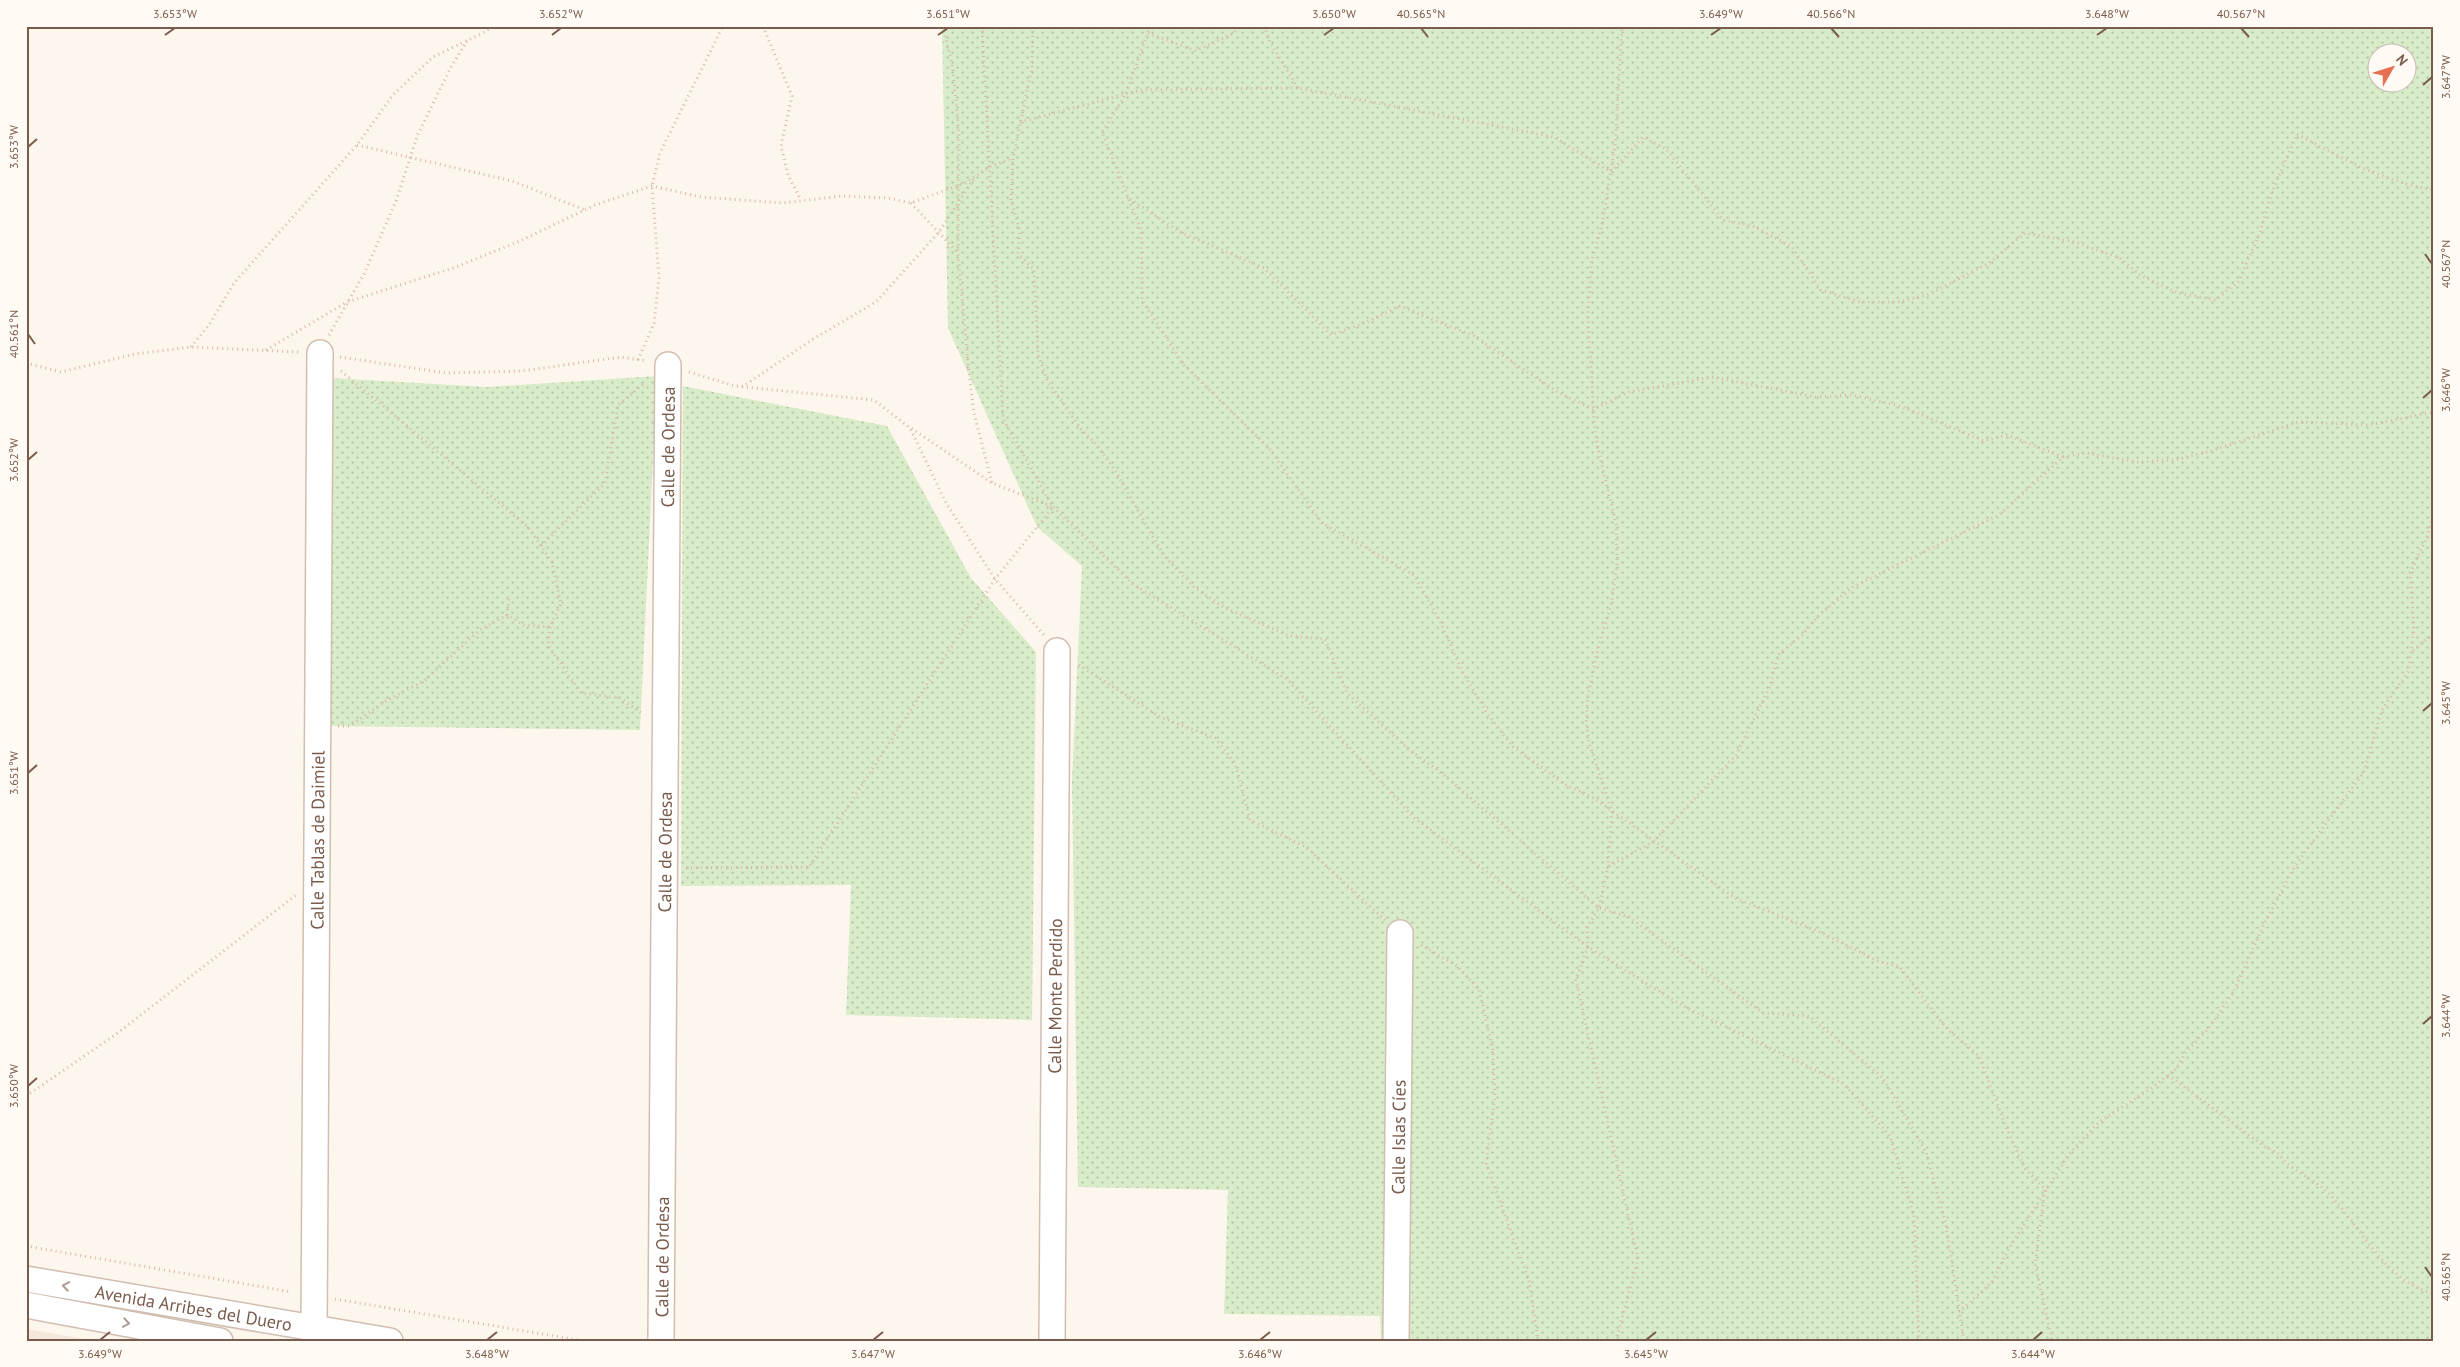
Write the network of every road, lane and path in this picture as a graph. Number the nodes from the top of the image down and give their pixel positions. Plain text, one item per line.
1 (492, 26) edge
2 (723, 26) edge
3 (765, 26) edge
4 (943, 26) edge
5 (982, 26) edge
6 (1033, 26) edge
7 (1150, 26) edge
8 (1239, 26) edge
9 (1264, 26) edge
10 (1622, 26) edge
11 (1148, 33) junction
12 (467, 41) junction
13 (1298, 88) junction
14 (1126, 94) junction
15 (1020, 122) junction
16 (357, 145) junction
17 (410, 156) junction
18 (1013, 158) junction
19 (989, 166) junction
20 (1611, 172) junction
21 (976, 175) junction
22 (960, 184) junction
23 (652, 186) junction
24 (2434, 190) edge
25 (1129, 199) junction
26 (801, 200) junction
27 (960, 200) junction
28 (911, 203) junction
29 (585, 210) junction
30 (939, 232) junction
31 (958, 253) junction
32 (347, 302) junction
33 (191, 347) junction
34 (265, 350) junction
35 (320, 353) junction
36 (638, 360) junction
37 (26, 363) edge
38 (668, 365) junction
39 (742, 387) junction
40 (1593, 409) junction
41 (2434, 412) edge
42 (910, 428) junction
43 (2063, 457) junction
44 (992, 483) junction
45 (1052, 508) junction
46 (2434, 512) edge
47 (541, 546) junction
48 (995, 579) junction
49 (508, 599) dead end
50 (507, 615) junction
51 (550, 627) junction
52 (2434, 634) edge
53 (1057, 650) junction
54 (2412, 651) junction
55 (318, 726) junction
56 (665, 729) junction
57 (1612, 811) junction
58 (1608, 867) junction
59 (664, 868) junction
60 (317, 880) junction
61 (1599, 908) junction
62 (1400, 933) junction
63 (1588, 947) junction
64 (2168, 1075) junction
65 (26, 1096) edge
66 (2045, 1189) junction
67 (26, 1279) edge
68 (2434, 1294) edge
69 (26, 1305) edge
70 (1958, 1312) junction
71 (314, 1328) junction
72 (220, 1341) edge
73 (390, 1341) edge
74 (661, 1341) edge
75 (1052, 1341) edge
76 (1396, 1341) edge
77 (1538, 1341) edge
78 (1616, 1341) edge
79 (1919, 1341) edge
80 (1964, 1341) edge
81 (2052, 1341) edge

1 - 12 path
2 - 23 path
3 - 26 path
4 - 22 path
5 - 19 path
6 - 15 path
7 - 11 path
8 - 11 path
9 - 13 path
10 - 20 path
11 - 14 path
12 - 16 path
12 - 17 path
13 - 14 path
13 - 20 path
14 - 15 path
14 - 25 path
15 - 18 path
16 - 17 path
16 - 33 path
17 - 29 path
17 - 32 path
18 - 19 path
18 - 61 path
19 - 21 path
19 - 45 path
20 - 24 path
20 - 40 path
21 - 22 path
21 - 27 path
22 - 27 path
22 - 28 path
23 - 26 path
23 - 29 path
23 - 36 path
25 - 40 path
25 - 57 path
26 - 28 path
27 - 30 path
27 - 31 path
28 - 30 path
29 - 32 path
30 - 31 path
30 - 39 path
31 - 44 path
32 - 34 path
32 - 35 path
33 - 34 path
33 - 37 path
34 - 35 path
35 - 36 path
35 - 47 path
35 - 55 street, Calle Tablas de Daimiel
36 - 38 path
38 - 39 path
38 - 47 path
38 - 56 street, Calle de Ordesa
39 - 42 path
40 - 43 path
40 - 57 path
41 - 43 path
42 - 44 path
42 - 48 path
43 - 58 path
44 - 45 path
45 - 48 path
45 - 63 path
46 - 54 path
47 - 51 path
48 - 53 path
48 - 59 path
49 - 50 path
50 - 51 path
50 - 55 path
51 - 56 path
52 - 54 path
53 - 62 path
53 - 75 street, Calle Monte Perdido
54 - 64 path
55 - 60 street, Calle Tablas de Daimiel
56 - 59 street, Calle de Ordesa
57 - 58 path
57 - 66 path
58 - 61 path
59 - 74 street, Calle de Ordesa
60 - 65 path
60 - 71 street, Calle Tablas de Daimiel
61 - 63 path
61 - 70 path
62 - 76 street, Calle Islas Cíes
62 - 77 path
63 - 78 path
63 - 79 path
64 - 66 path
64 - 68 path
66 - 70 path
66 - 81 path
71 -> 67 street, Avenida Arribes del Duero
69 -> 72 street, Avenida Arribes del Duero
70 - 80 path
71 - 73 street, Avenida Arribes del Duero

